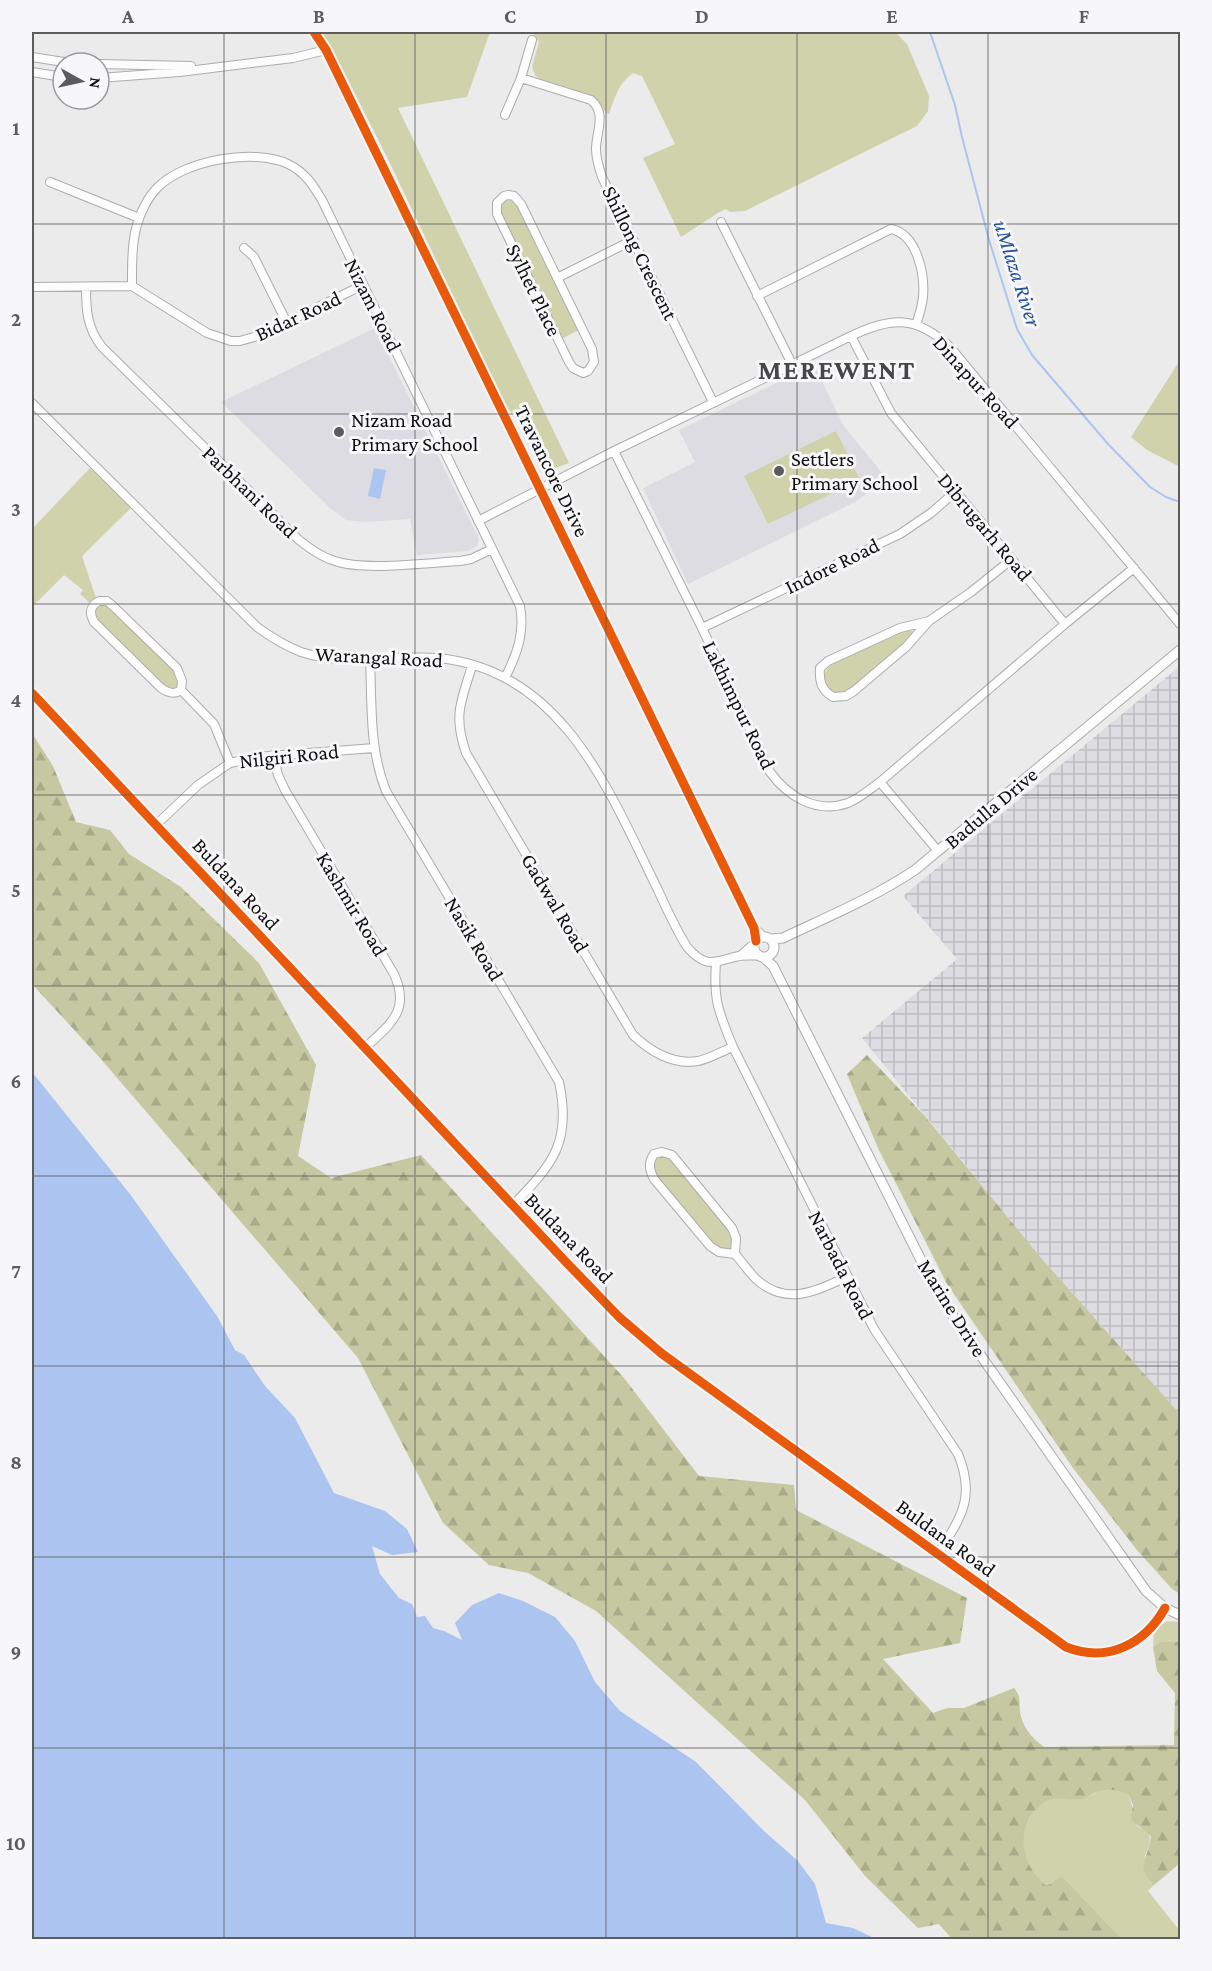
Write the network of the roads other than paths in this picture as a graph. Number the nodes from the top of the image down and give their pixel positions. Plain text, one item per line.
1 (314, 32) edge
2 (532, 40) dead end
3 (326, 50) junction
4 (32, 57) edge
5 (51, 60) edge
6 (111, 64) edge
7 (208, 67) junction
8 (32, 72) edge
9 (51, 75) edge
10 (111, 77) edge
11 (521, 78) junction
12 (505, 115) dead end
13 (50, 182) dead end
14 (139, 218) junction
15 (722, 222) dead end
16 (633, 240) junction
17 (244, 248) dead end
18 (557, 278) junction
19 (363, 285) junction
20 (132, 286) junction
21 (32, 287) edge
22 (86, 287) junction
23 (758, 296) junction
24 (287, 323) junction
25 (916, 325) junction
26 (851, 336) junction
27 (792, 364) junction
28 (713, 402) junction
29 (32, 403) edge
30 (614, 451) junction
31 (541, 488) junction
32 (955, 492) junction
33 (478, 521) junction
34 (492, 549) junction
35 (1012, 559) junction
36 (1134, 568) junction
37 (929, 621) junction
38 (1065, 624) junction
39 (1180, 624) edge
40 (702, 628) junction
41 (1180, 650) edge
42 (370, 658) junction
43 (472, 666) junction
44 (505, 678) junction
45 (181, 690) junction
46 (32, 693) edge
47 (374, 748) junction
48 (273, 755) junction
49 (230, 763) junction
50 (880, 782) junction
51 (156, 825) junction
52 (938, 851) junction
53 (783, 938) junction
54 (761, 940) junction
55 (767, 954) junction
56 (740, 956) junction
57 (716, 963) junction
58 (734, 1047) junction
59 (365, 1048) junction
60 (513, 1205) junction
61 (735, 1254) junction
62 (846, 1277) junction
63 (938, 1554) junction
64 (1165, 1608) junction
65 (1180, 1615) edge

1 - 3 street, Travancore Drive
2 - 11 street
3 - 7 street
3 - 31 street, Travancore Drive
4 - 5 street
6 - 7 street
7 - 10 street
8 - 9 street
11 - 12 street
11 - 16 street, Shillong Crescent
13 - 14 street
14 - 19 street, Nizam Road
14 - 20 street, Nizam Road
15 - 23 street
16 - 18 street, Sylhet Place
16 - 28 street, Shillong Crescent
17 - 24 street
18 - 18 street, Sylhet Place
19 - 24 street, Bidar Road
19 - 33 street, Nizam Road
20 - 22 street
20 - 24 street, Bidar Road
21 - 22 street
22 - 34 street, Parbhani Road
23 - 25 street
23 - 27 street
25 - 26 street, Dinapur Road
25 - 36 street, Dinapur Road
26 - 27 street, Dinapur Road
26 - 32 street, Dibrugarh Road
27 - 28 street, Dinapur Road
28 - 30 street, Dinapur Road
29 - 42 street, Warangal Road
30 - 31 street, Dinapur Road
30 - 40 street, Lakhimpur Road
31 - 33 street, Dinapur Road
31 - 54 street, Travancore Drive
32 - 35 street, Dibrugarh Road
32 - 40 street, Indore Road
33 - 34 street, Nizam Road
34 - 44 street, Nizam Road
35 - 37 street
35 - 38 street, Dibrugarh Road
36 - 38 street, Lakhimpur Road
36 - 39 street, Dinapur Road
37 - 37 street
38 - 50 street, Lakhimpur Road
40 - 50 street, Lakhimpur Road
41 - 52 street, Badulla Drive
42 - 43 street, Warangal Road
42 - 47 street, Nasik Road
43 - 44 street, Warangal Road
43 - 58 street, Gadwal Road
44 - 57 street, Warangal Road
45 - 45 street
45 - 49 street
46 - 51 street, Buldana Road
47 - 48 street, Nilgiri Road
47 - 60 street, Nasik Road
48 - 49 street, Nilgiri Road
48 - 59 street, Kashmir Road
49 - 51 street, Nilgiri Road
50 - 52 street
51 - 59 street, Buldana Road
52 - 53 street, Badulla Drive
53 - 54 street, Badulla Drive
53 - 55 street, Badulla Drive
54 - 55 street
54 - 55 street
54 - 56 street
55 - 56 street
55 - 64 street, Marine Drive
56 - 57 street
57 - 58 street, Narbada Road
58 - 62 street, Narbada Road
59 - 60 street, Buldana Road
60 - 63 street, Buldana Road
61 - 61 street
61 - 62 street
62 - 63 street, Narbada Road
63 - 64 street, Buldana Road
64 - 65 street, Marine Drive

